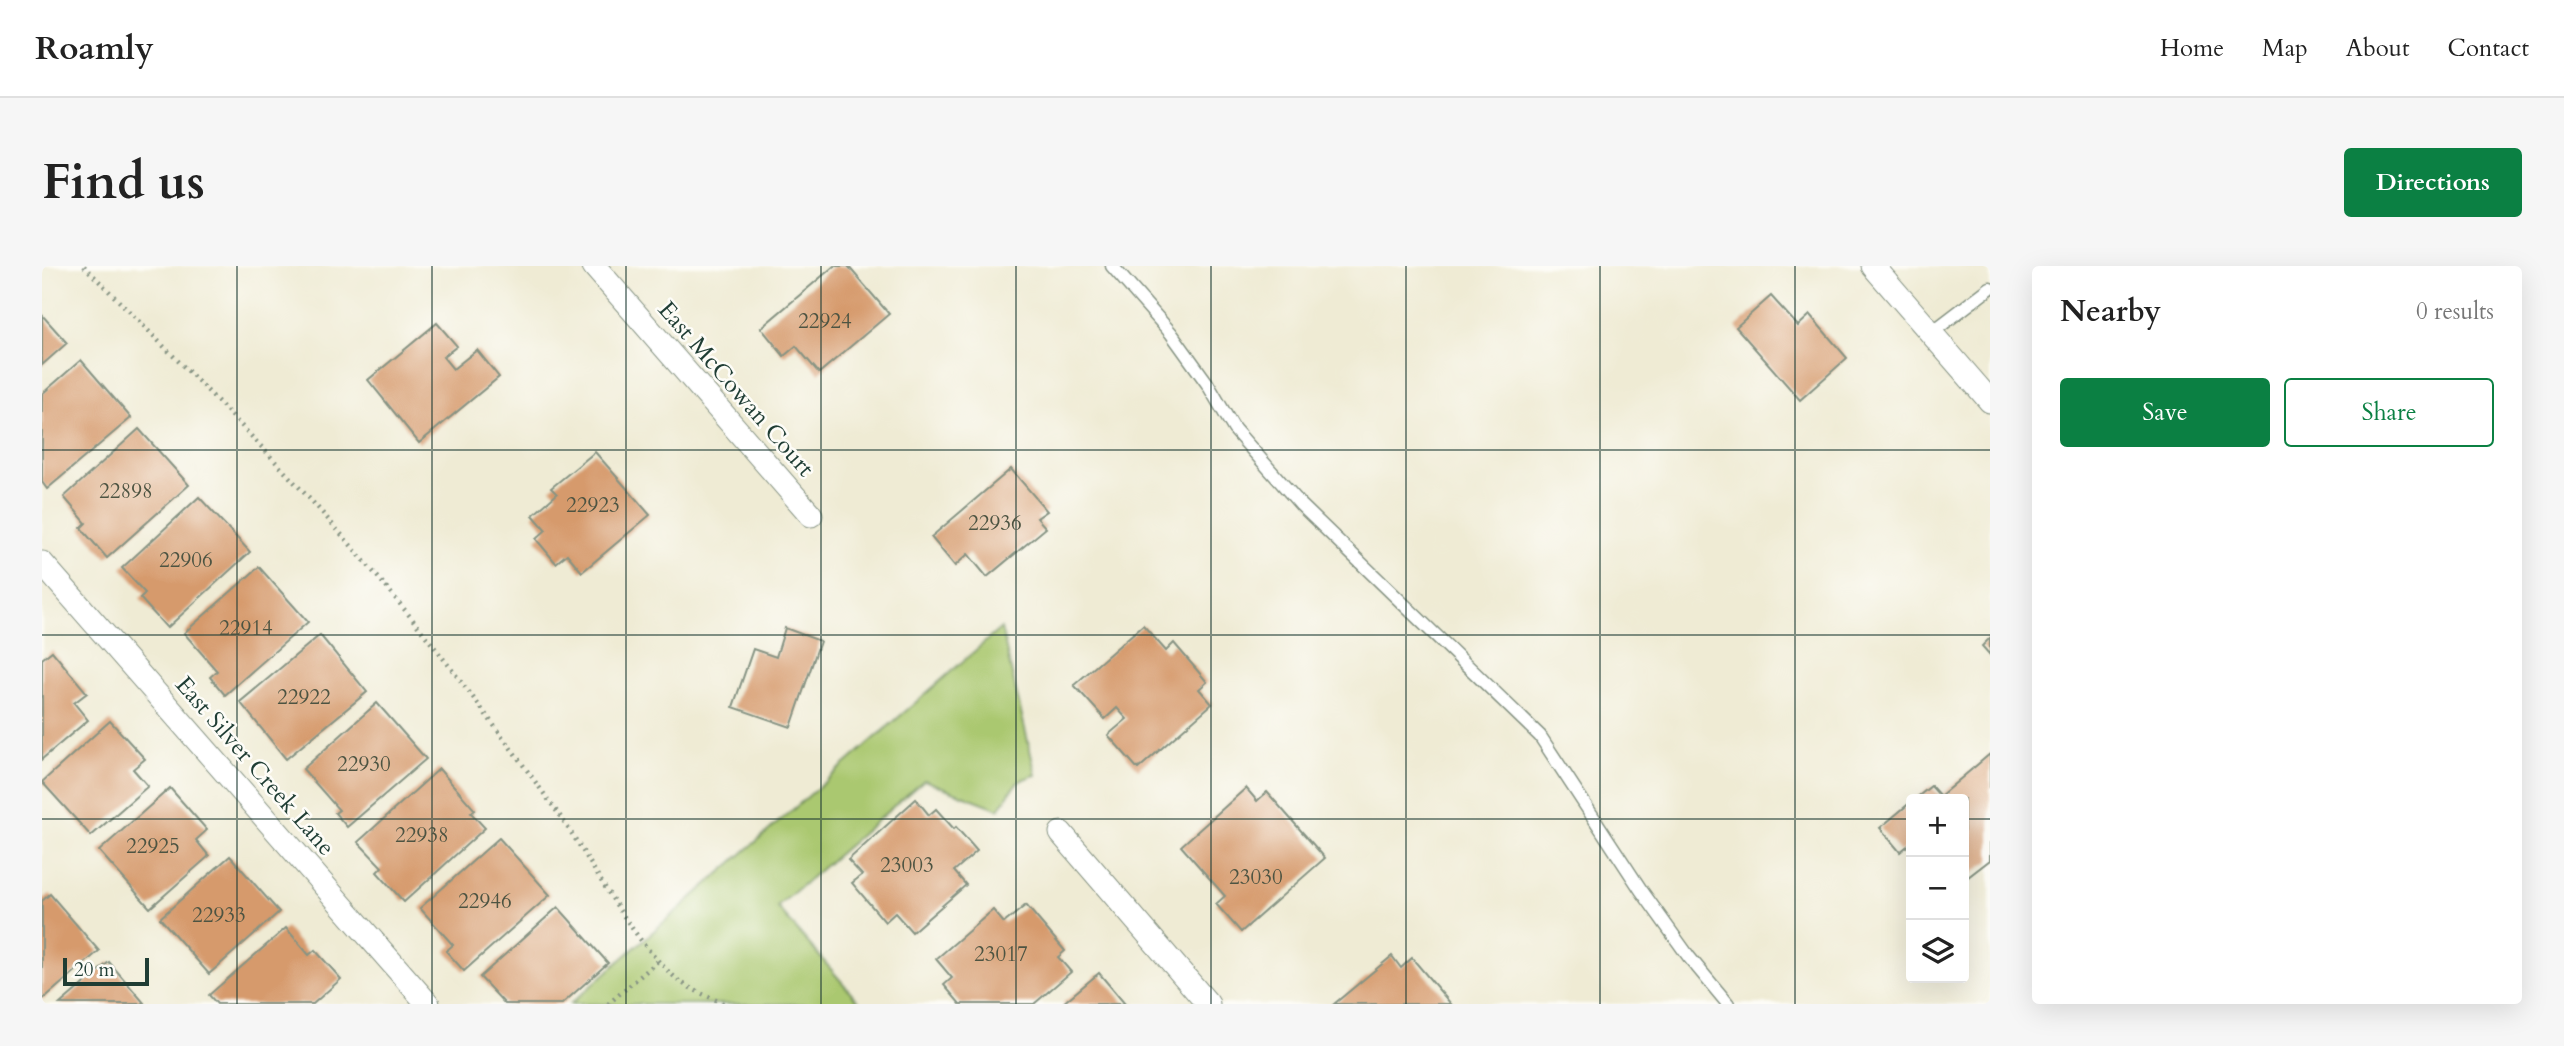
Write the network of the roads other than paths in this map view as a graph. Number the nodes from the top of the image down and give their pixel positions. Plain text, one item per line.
1 (594, 266) edge
2 (1112, 266) edge
3 (1873, 266) edge
4 (1990, 288) edge
5 (1931, 333) junction
6 (1990, 401) edge
7 (811, 515) dead end
8 (42, 563) edge
9 (1061, 833) dead end
10 (428, 1004) edge
11 (1208, 1004) edge
12 (1728, 1004) edge

1 - 7 street, East McCowan Court
2 - 12 lane
3 - 5 street
4 - 5 lane
5 - 6 street
8 - 10 street, East Silver Creek Lane
9 - 11 street

